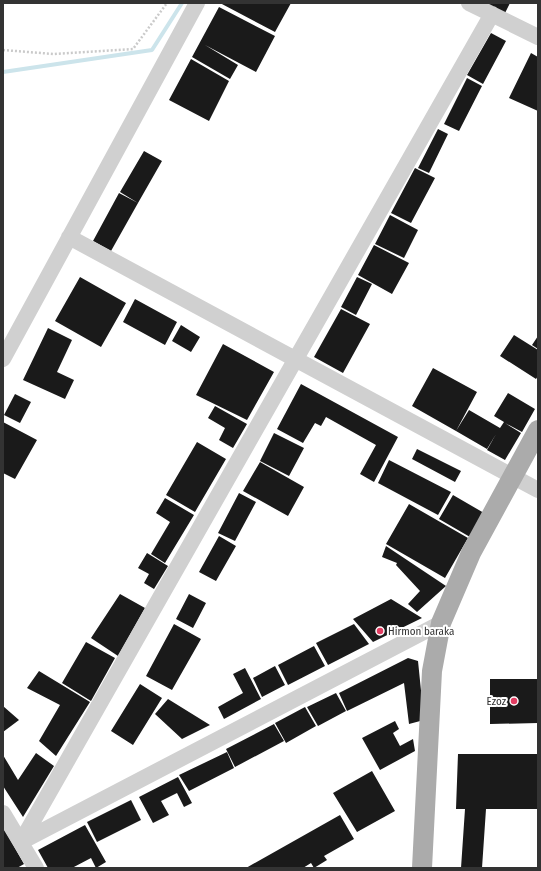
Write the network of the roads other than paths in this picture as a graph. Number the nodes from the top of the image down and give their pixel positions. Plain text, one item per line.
1 (197, 3) edge
2 (469, 3) edge
3 (492, 14) junction
4 (538, 37) edge
5 (69, 237) junction
6 (3, 359) edge
7 (296, 359) junction
8 (538, 430) edge
9 (511, 476) junction
10 (538, 490) edge
11 (441, 623) junction
12 (3, 813) edge
13 (21, 842) junction
14 (36, 868) edge
15 (422, 868) edge

1 - 5 street
2 - 3 street
3 - 4 street
3 - 7 street
5 - 6 street
5 - 7 street
7 - 9 street
7 - 13 street
8 - 9 main road
9 - 10 street
9 - 11 main road
11 - 13 street
11 - 15 main road
12 - 13 street
13 - 14 street

